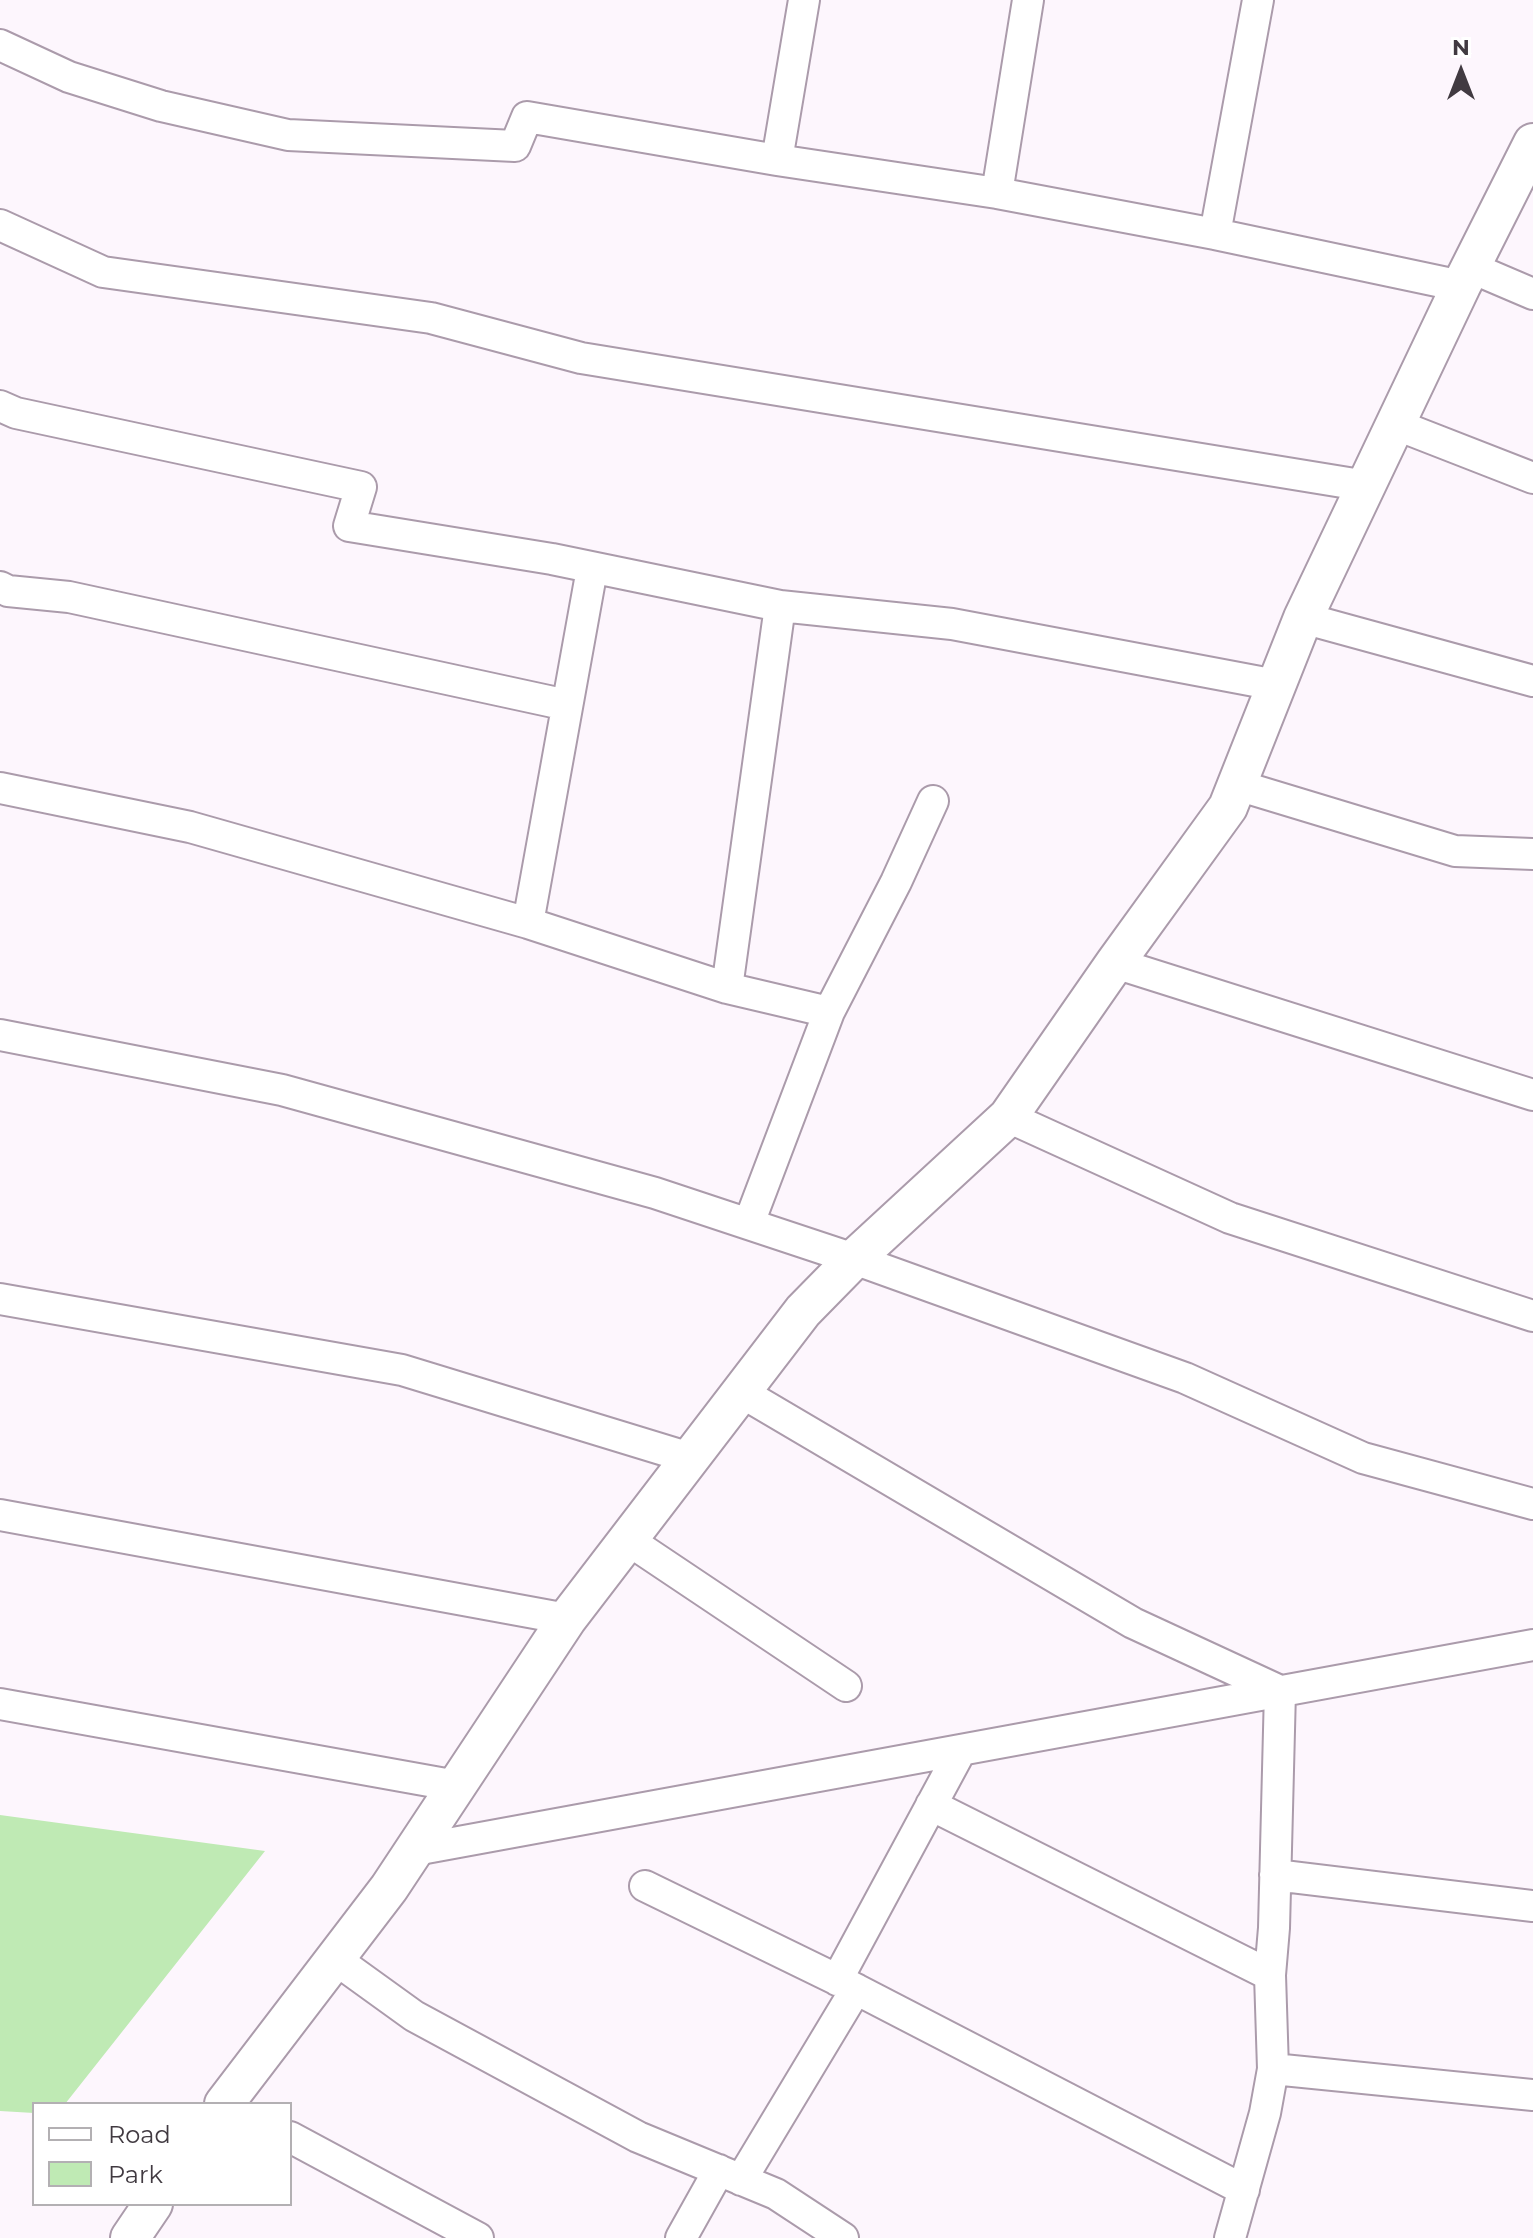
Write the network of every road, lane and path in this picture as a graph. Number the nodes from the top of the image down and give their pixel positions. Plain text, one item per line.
1 (804, 0) edge
2 (1028, 0) edge
3 (1258, 0) edge
4 (0, 45) edge
5 (1533, 143) edge
6 (777, 160) junction
7 (997, 193) junction
8 (0, 225) edge
9 (1215, 234) junction
10 (1467, 277) junction
11 (1533, 294) edge
12 (0, 406) edge
13 (1397, 425) junction
14 (1533, 478) edge
15 (1367, 486) junction
16 (592, 569) junction
17 (0, 587) edge
18 (780, 606) junction
19 (1303, 618) junction
20 (1533, 681) edge
21 (1276, 685) junction
22 (567, 705) junction
23 (1237, 785) junction
24 (0, 788) edge
25 (933, 801) dead end
26 (1533, 854) edge
27 (528, 923) junction
28 (1115, 963) junction
29 (727, 988) junction
30 (829, 1012) junction
31 (0, 1035) edge
32 (1533, 1095) edge
33 (1008, 1117) junction
34 (749, 1223) junction
35 (854, 1259) junction
36 (0, 1299) edge
37 (1533, 1316) edge
38 (741, 1392) junction
39 (690, 1458) junction
40 (1533, 1504) edge
41 (0, 1515) edge
42 (628, 1540) junction
43 (567, 1619) junction
44 (1533, 1645) edge
45 (846, 1686) dead end
46 (1280, 1691) junction
47 (0, 1704) edge
48 (961, 1750) junction
49 (457, 1786) junction
50 (931, 1805) junction
51 (415, 1850) junction
52 (1275, 1875) junction
53 (645, 1886) dead end
54 (1533, 1906) edge
55 (335, 1959) junction
56 (1270, 1975) junction
57 (847, 1984) junction
58 (1273, 2069) junction
59 (1533, 2095) edge
60 (228, 2102) edge
61 (292, 2138) edge
62 (730, 2175) junction
63 (1244, 2190) junction
64 (152, 2206) edge
65 (130, 2238) edge
66 (478, 2238) edge
67 (681, 2238) edge
68 (843, 2238) edge
69 (1230, 2238) edge

1 - 6 street
2 - 7 street
3 - 9 street
4 - 6 street
5 - 10 street
6 - 7 street
7 - 9 street
8 - 15 street
9 - 10 street
10 - 11 street
10 - 13 street
12 - 16 street
13 - 14 street
13 - 15 street
15 - 19 street
16 - 18 street
16 - 22 street
17 - 22 street
18 - 21 street
18 - 29 street
19 - 20 street
19 - 21 street
21 - 23 street
22 - 27 street
23 - 26 street
23 - 28 street
24 - 27 street
25 - 30 street
27 - 29 street
28 - 32 street
28 - 33 street
29 - 30 street
30 - 34 street
31 - 34 street
33 - 35 street
33 - 37 street
34 - 35 street
35 - 38 street
35 - 40 street
36 - 39 street
38 - 39 street
38 - 46 street
39 - 42 street
41 - 43 street
42 - 43 street
42 - 45 street
43 - 49 street
44 - 46 street
46 - 48 street
46 - 52 street
47 - 49 street
48 - 50 street
48 - 51 street
49 - 51 street
50 - 56 street
50 - 57 street
51 - 55 street
52 - 54 street
52 - 56 street
53 - 57 street
55 - 60 street
55 - 62 street
56 - 58 street
57 - 62 street
57 - 63 street
58 - 59 street
58 - 63 street
61 - 66 street
62 - 67 street
62 - 68 street
63 - 69 street
64 - 65 street

